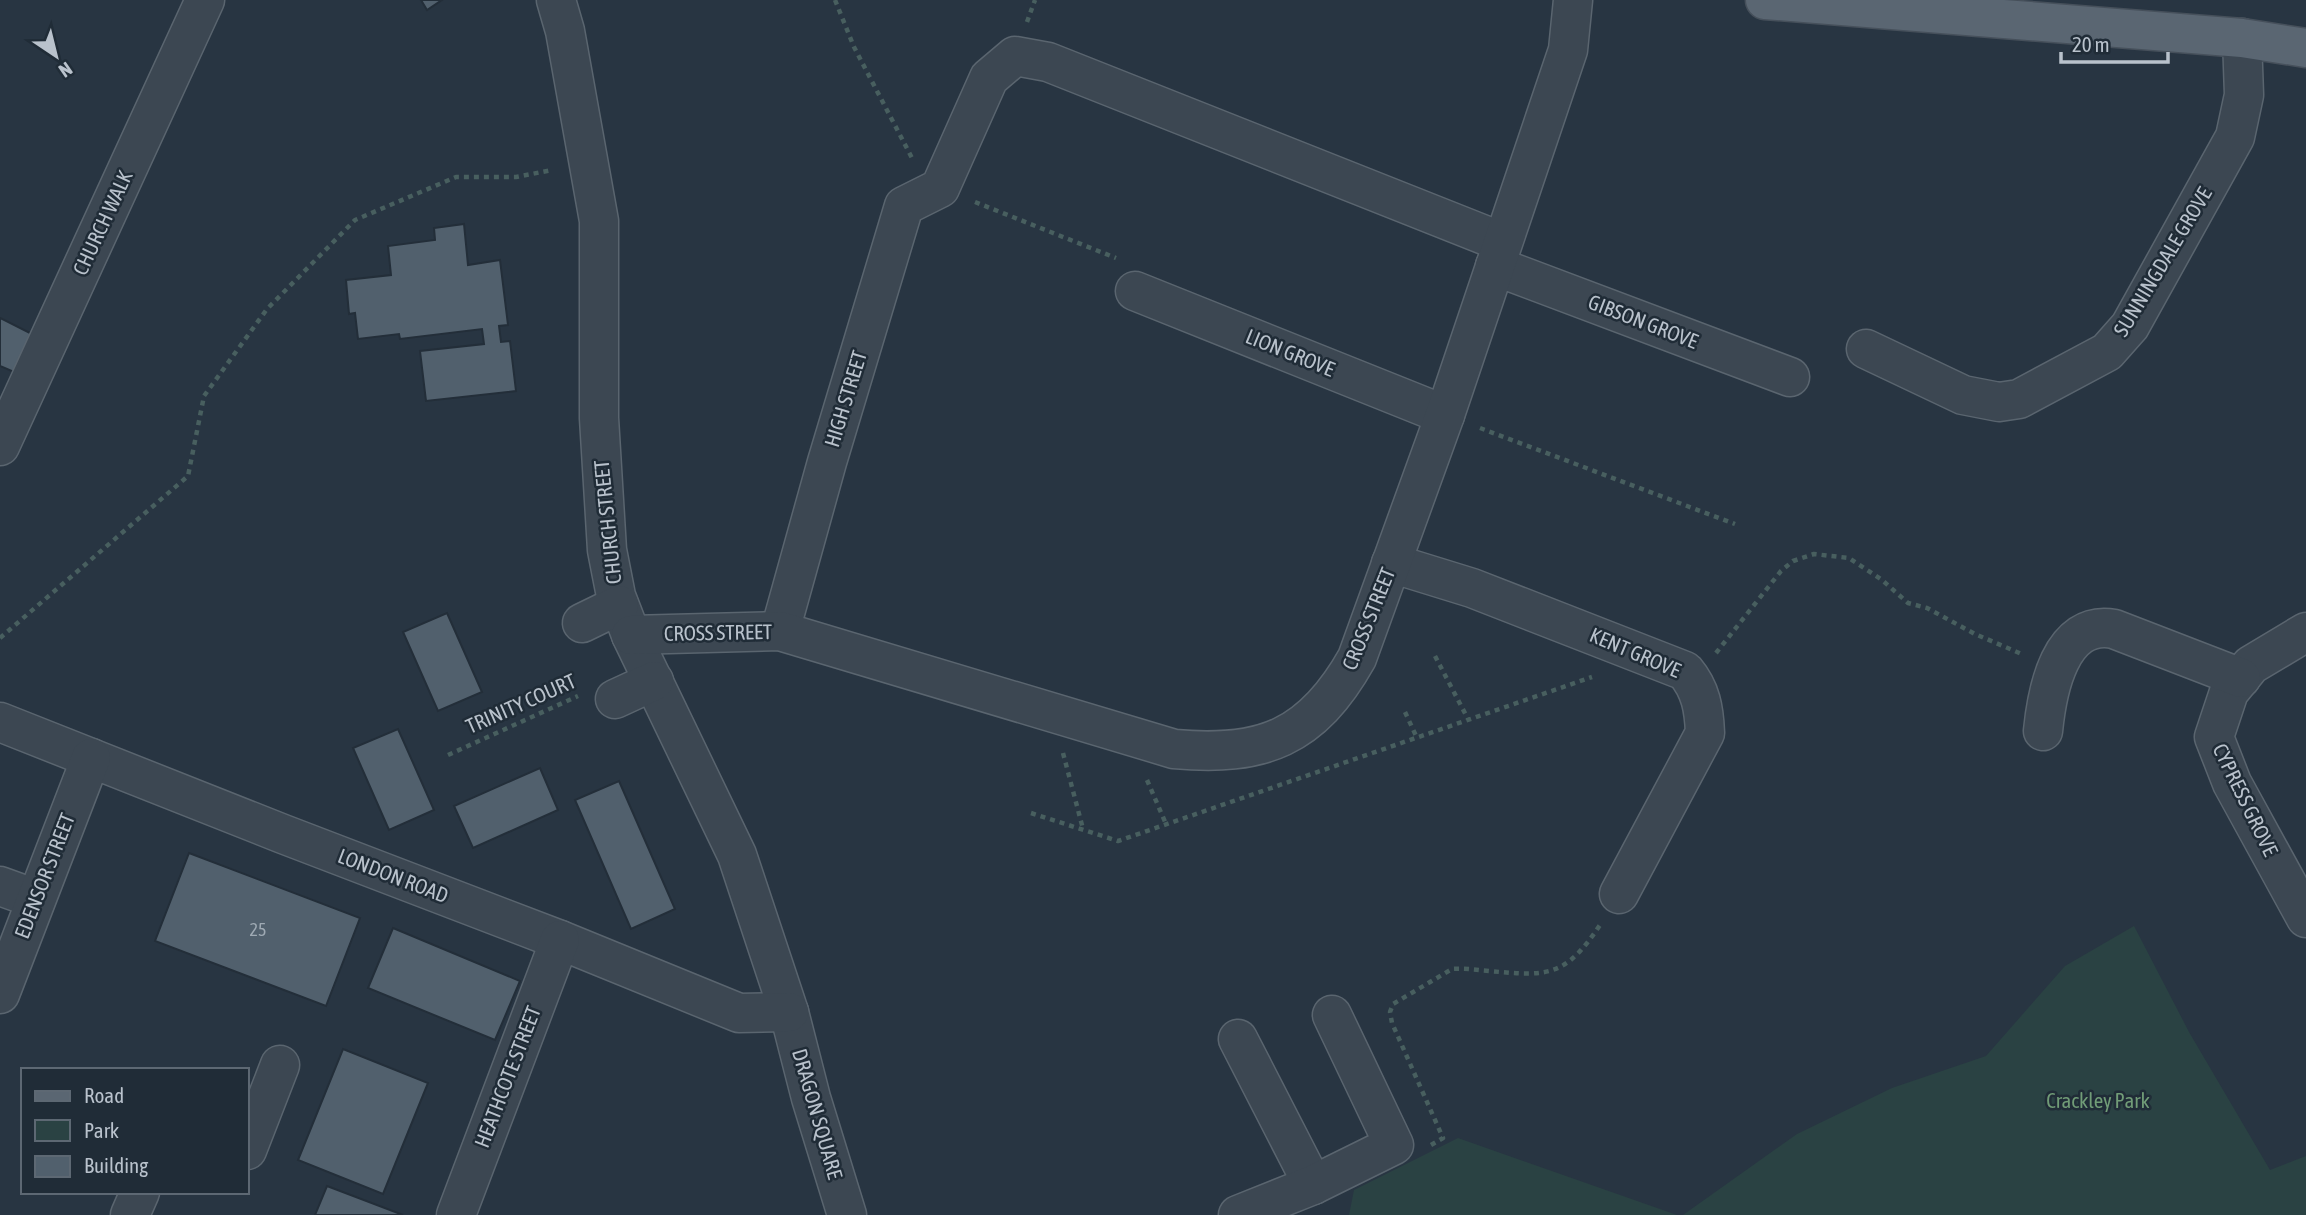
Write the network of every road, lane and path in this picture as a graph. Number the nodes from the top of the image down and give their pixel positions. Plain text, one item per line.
1 (205, 0) edge
2 (556, 0) edge
3 (1573, 0) edge
4 (1787, 1) edge
5 (2242, 38) junction
6 (2306, 48) edge
7 (589, 164) junction
8 (940, 188) joint
9 (1499, 254) junction
10 (1135, 292) dead end
11 (1866, 349) dead end
12 (1790, 377) dead end
13 (1446, 415) junction
14 (0, 446) edge
15 (1734, 524) dead end
16 (1391, 563) junction
17 (625, 620) junction
18 (582, 623) dead end
19 (780, 631) junction
20 (2306, 632) edge
21 (0, 638) edge
22 (1607, 640) junction
23 (1435, 656) dead end
24 (2057, 667) junction
25 (2241, 678) junction
26 (1692, 680) junction
27 (654, 681) junction
28 (599, 696) joint
29 (1052, 712) junction
30 (1405, 712) dead end
31 (1468, 719) junction
32 (0, 722) edge
33 (2043, 731) dead end
34 (1417, 738) junction
35 (448, 755) dead end
36 (91, 758) junction
37 (1031, 813) dead end
38 (1083, 830) junction
39 (0, 886) edge
40 (1619, 894) joint
41 (36, 899) junction
42 (2306, 918) edge
43 (560, 940) junction
44 (0, 994) edge
45 (789, 1013) junction
46 (1332, 1016) dead end
47 (1238, 1039) dead end
48 (280, 1065) dead end
49 (1394, 1145) junction
50 (248, 1147) edge
51 (1313, 1185) junction
52 (140, 1194) edge
53 (130, 1215) edge
54 (456, 1215) edge
55 (847, 1215) edge
56 (1238, 1215) edge

1 - 14 street, CHURCH WALK
2 - 7 street, CHURCH STREET
3 - 9 street, CROSS STREET
4 - 5 main road
5 - 6 main road
5 - 11 street, SUNNINGDALE GROVE
7 - 17 street, CHURCH STREET
7 - 21 path
8 - 9 street, GIBSON GROVE
8 - 19 street, HIGH STREET
9 - 12 street, GIBSON GROVE
9 - 13 street, CROSS STREET
10 - 13 street, LION GROVE
13 - 15 path
13 - 16 street, CROSS STREET
16 - 22 street, KENT GROVE
16 - 29 street, CROSS STREET
17 - 18 street
17 - 19 street, CROSS STREET
17 - 27 street, CHURCH STREET
19 - 29 street, CROSS STREET
20 - 25 street, CYPRESS GROVE
22 - 26 street, KENT GROVE
22 - 31 path
23 - 31 path
24 - 25 street
24 - 26 path
24 - 33 street
25 - 42 street, CYPRESS GROVE
26 - 40 street, KENT GROVE
27 - 28 street
27 - 45 street, CHURCH STREET
28 - 35 path, TRINITY COURT
29 - 38 path
30 - 34 path
31 - 34 path
32 - 36 street, LONDON ROAD
34 - 38 path
36 - 41 street, EDENSOR STREET
36 - 43 street, LONDON ROAD
37 - 38 path
39 - 41 street
40 - 49 path
41 - 44 street, EDENSOR STREET
43 - 45 street, LONDON ROAD
43 - 54 street, HEATHCOTE STREET
45 - 55 street, DRAGON SQUARE
46 - 49 street
47 - 51 street
48 - 50 street
49 - 51 street
51 - 56 street
52 - 53 street

